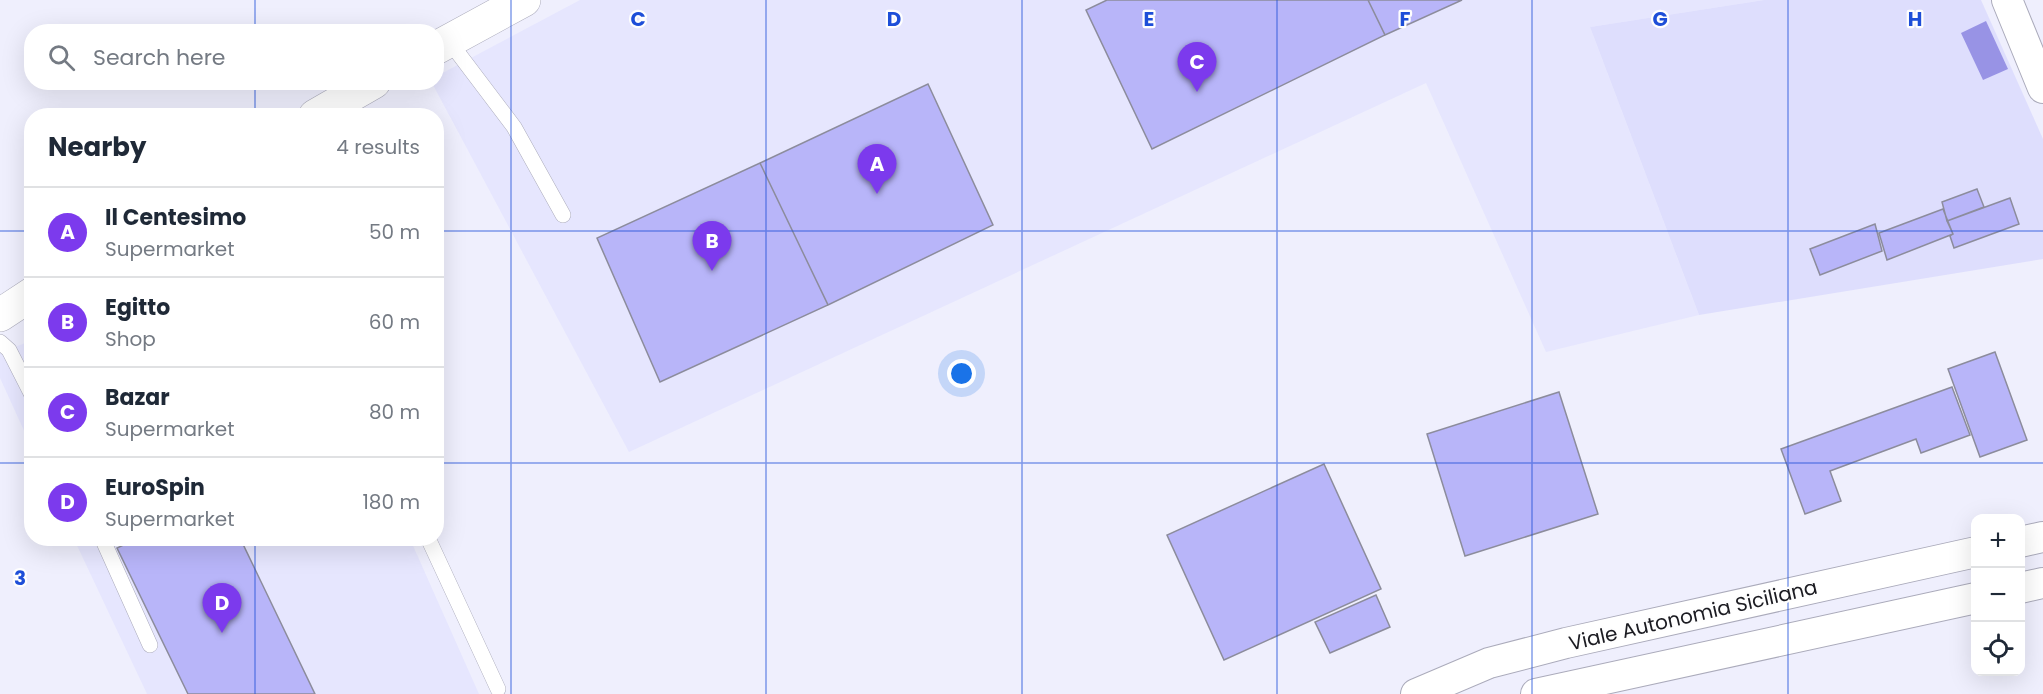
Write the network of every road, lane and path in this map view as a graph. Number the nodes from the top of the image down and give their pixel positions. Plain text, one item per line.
1 (524, 0) edge
2 (2007, 0) edge
3 (444, 43) edge
4 (444, 45) edge
5 (2043, 88) edge
6 (360, 90) edge
7 (329, 108) edge
8 (563, 215) dead end
9 (24, 299) edge
10 (0, 315) edge
11 (0, 342) edge
12 (24, 379) edge
13 (2043, 537) edge
14 (2025, 541) edge
15 (106, 546) edge
16 (432, 546) edge
17 (1971, 553) edge
18 (2043, 584) edge
19 (2025, 587) edge
20 (1971, 599) edge
21 (150, 645) dead end
22 (498, 689) dead end
23 (1416, 694) edge
24 (1536, 694) edge

1 - 3 street
2 - 5 street
4 - 8 lane
6 - 7 street
9 - 10 street
11 - 12 lane
13 - 14 street
15 - 21 lane
16 - 22 lane
17 - 23 street, Viale Autonomia Siciliana
18 - 19 street
20 - 24 street

